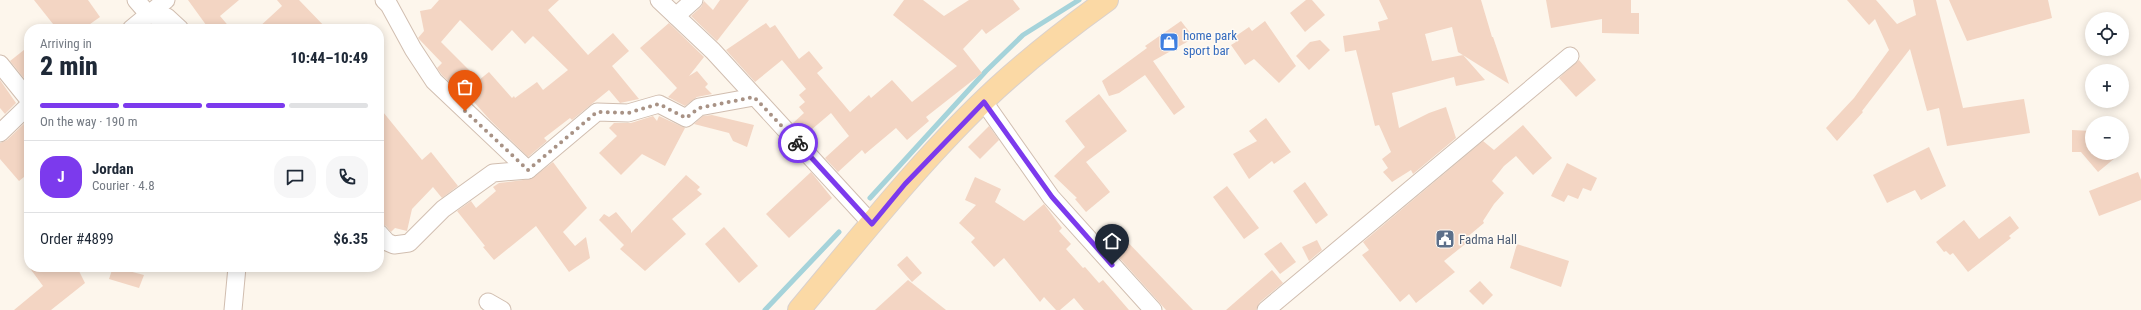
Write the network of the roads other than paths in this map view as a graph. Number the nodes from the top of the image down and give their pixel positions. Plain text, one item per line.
1 (136, 0) edge
2 (166, 0) edge
3 (384, 0) edge
4 (659, 0) edge
5 (694, 0) edge
6 (1106, 0) edge
7 (149, 15) junction
8 (676, 16) junction
9 (137, 24) edge
10 (175, 24) edge
11 (1570, 56) dead end
12 (0, 64) edge
13 (24, 94) edge
14 (754, 97) junction
15 (984, 102) junction
16 (24, 110) edge
17 (0, 133) edge
18 (528, 170) junction
19 (872, 224) junction
20 (384, 239) edge
21 (236, 272) edge
22 (232, 310) edge
23 (799, 310) edge
24 (1153, 310) edge
25 (1266, 310) edge

1 - 7 street
2 - 7 street
3 - 18 street
4 - 8 street
5 - 8 street
6 - 15 main road
7 - 9 street
7 - 10 street
8 - 14 street
11 - 25 street
12 - 13 street
14 - 18 street
14 - 19 street
15 - 19 main road
15 - 24 street
16 - 17 street
18 - 20 street
19 - 23 main road
21 - 22 street

